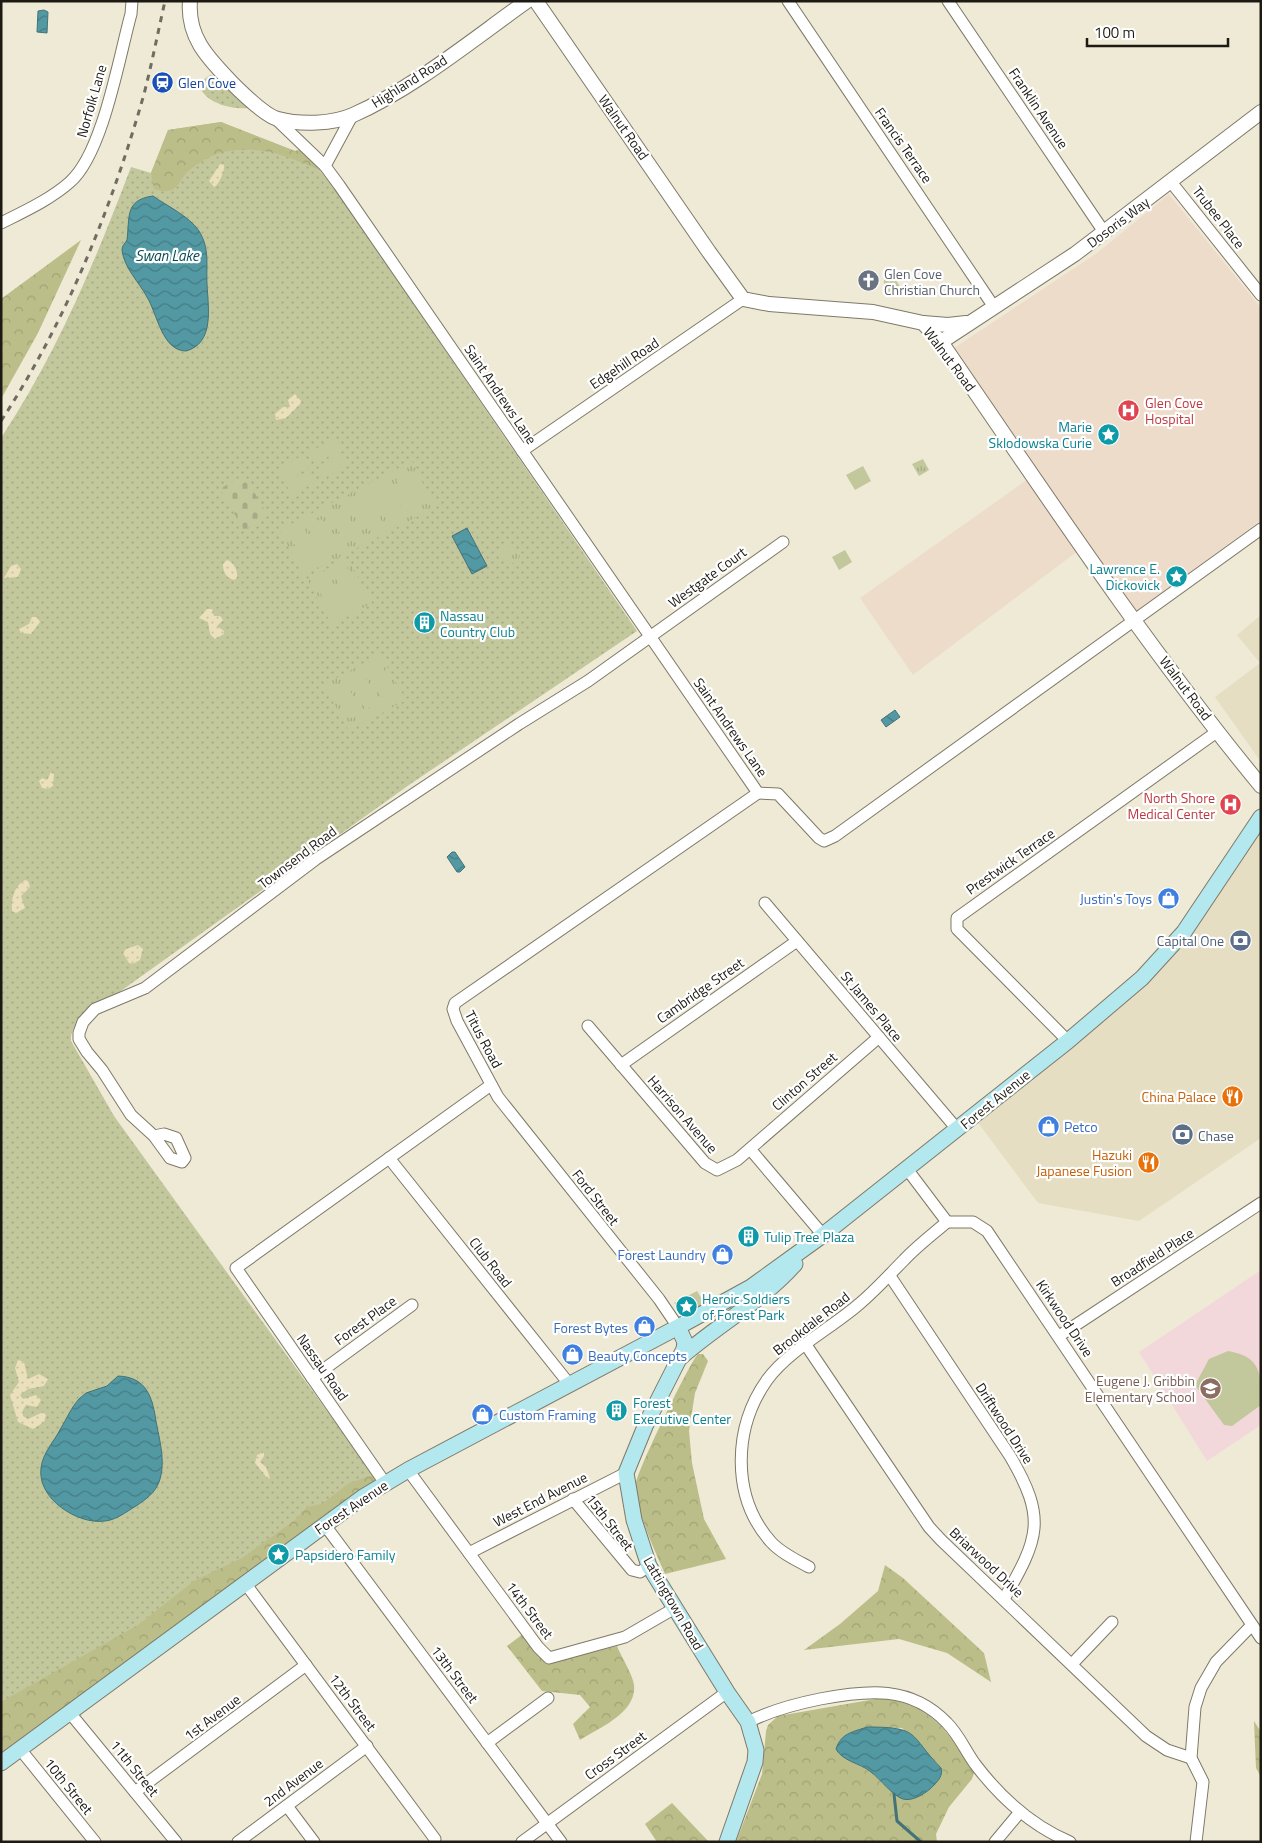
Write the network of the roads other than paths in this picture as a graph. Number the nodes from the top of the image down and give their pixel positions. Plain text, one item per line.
1 (132, 1) edge
2 (190, 1) edge
3 (527, 1) edge
4 (536, 1) edge
5 (788, 1) edge
6 (948, 1) edge
7 (1261, 112) edge
8 (352, 116) junction
9 (276, 119) junction
10 (325, 166) junction
11 (1171, 182) junction
12 (1, 223) edge
13 (1104, 232) junction
14 (1261, 295) edge
15 (744, 299) junction
16 (994, 306) junction
17 (970, 323) junction
18 (923, 324) junction
19 (941, 342) junction
20 (522, 451) junction
21 (1261, 529) edge
22 (783, 542) dead end
23 (1135, 622) junction
24 (650, 638) junction
25 (1218, 731) junction
26 (1261, 786) edge
27 (758, 793) junction
28 (1261, 817) edge
29 (765, 903) dead end
30 (797, 941) junction
31 (588, 1026) dead end
32 (878, 1037) junction
33 (1068, 1041) junction
34 (621, 1065) junction
35 (491, 1085) junction
36 (957, 1129) junction
37 (154, 1136) dead end
38 (750, 1148) junction
39 (389, 1158) junction
40 (907, 1169) junction
41 (1261, 1203) edge
42 (947, 1222) junction
43 (822, 1235) junction
44 (236, 1268) joint
45 (890, 1276) junction
46 (412, 1305) dead end
47 (678, 1327) junction
48 (1059, 1336) junction
49 (806, 1346) junction
50 (680, 1358) junction
51 (312, 1378) junction
52 (570, 1385) junction
53 (408, 1470) junction
54 (626, 1473) junction
55 (386, 1483) junction
56 (573, 1499) junction
57 (324, 1524) junction
58 (469, 1553) junction
59 (650, 1566) junction
60 (809, 1567) dead end
61 (245, 1583) junction
62 (1004, 1599) junction
63 (674, 1608) junction
64 (1112, 1622) dead end
65 (1252, 1625) junction
66 (1261, 1638) edge
67 (1072, 1664) junction
68 (306, 1665) junction
69 (726, 1692) junction
70 (548, 1698) dead end
71 (70, 1713) junction
72 (748, 1722) junction
73 (488, 1744) junction
74 (367, 1746) junction
75 (20, 1750) junction
76 (1191, 1758) junction
77 (1, 1763) edge
78 (135, 1792) junction
79 (287, 1806) junction
80 (1020, 1812) junction
81 (547, 1823) junction
82 (436, 1839) dead end
83 (95, 1842) edge
84 (176, 1842) edge
85 (238, 1842) edge
86 (314, 1842) edge
87 (522, 1842) edge
88 (561, 1842) edge
89 (727, 1842) edge
90 (995, 1842) edge
91 (1070, 1842) edge
92 (1196, 1842) edge

1 - 12 street, Norfolk Lane
2 - 9 street
3 - 8 street, Highland Road
4 - 15 street, Walnut Road
5 - 16 street, Francis Terrace
6 - 13 street, Franklin Avenue
7 - 11 street, Dosoris Way
8 - 9 street, Highland Road
8 - 10 street
9 - 10 street, Saint Andrews Lane
10 - 20 street, Saint Andrews Lane
11 - 13 street, Dosoris Way
11 - 14 street, Trubee Place
13 - 16 street, Dosoris Way
15 - 18 street, Walnut Road
15 - 20 street, Edgehill Road
16 - 17 street, Dosoris Way
17 - 18 street
17 - 19 street, Dosoris Way
18 - 19 street, Walnut Road
19 - 23 street, Walnut Road
20 - 24 street, Saint Andrews Lane
21 - 23 street, Saint Andrews Lane
22 - 24 street, Westgate Court
23 - 25 street, Walnut Road
23 - 27 street, Saint Andrews Lane
24 - 27 street, Saint Andrews Lane
24 - 37 street, Townsend Road
25 - 26 street, Walnut Road
25 - 33 street, Prestwick Terrace
27 - 35 street, Titus Road
28 - 33 main road, Forest Avenue
29 - 30 street, St James Place
30 - 32 street, St James Place
30 - 34 street, Cambridge Street
31 - 34 street, Harrison Avenue
32 - 36 street, St James Place
32 - 38 street, Clinton Street
33 - 36 main road, Forest Avenue
34 - 38 street, Harrison Avenue
35 - 39 street, Titus Road
35 - 47 street, Ford Street
36 - 40 main road, Forest Avenue
38 - 43 street
39 - 44 street, Titus Road
39 - 52 street, Club Road
40 - 42 street
40 - 43 main road, Forest Avenue
41 - 48 street, Broadfield Place
42 - 45 street, Brookdale Road
42 - 48 street, Kirkwood Drive
43 - 47 main road, Forest Avenue
43 - 50 main road
44 - 51 street, Nassau Road
45 - 49 street, Brookdale Road
45 - 62 street, Driftwood Drive
46 - 51 street, Forest Place
47 - 50 main road
47 - 52 main road, Forest Avenue
48 - 65 street, Kirkwood Drive
49 - 60 street, Brookdale Road
49 - 62 street, Briarwood Drive
50 - 54 main road
51 - 55 street, Nassau Road
52 - 53 main road, Forest Avenue
53 - 55 main road, Forest Avenue
53 - 58 street, 14th Street
54 - 56 street, West End Avenue
54 - 59 main road, Lattingtown Road
55 - 57 main road, Forest Avenue
56 - 58 street, West End Avenue
56 - 59 street, 15th Street
57 - 61 main road, Forest Avenue
57 - 73 street, 13th Street
58 - 63 street, 14th Street
59 - 63 main road, Lattingtown Road
61 - 68 street, 12th Street
61 - 71 main road, Forest Avenue
62 - 67 street, Briarwood Drive
63 - 69 main road, Lattingtown Road
64 - 67 street
65 - 66 street, Kirkwood Drive
65 - 76 street
67 - 76 street, Briarwood Drive
68 - 74 street, 12th Street
68 - 78 street, 1st Avenue
69 - 72 main road, Lattingtown Road
69 - 81 street, Cross Street
70 - 73 street
71 - 75 main road, Forest Avenue
71 - 78 street, 11th Street
72 - 80 street
72 - 89 main road
73 - 81 street, 13th Street
74 - 79 street, 2nd Avenue
74 - 82 street, 12th Street
75 - 77 main road, Forest Avenue
75 - 83 street, 10th Street
76 - 92 street
78 - 84 street, 11th Street
79 - 85 street, 2nd Avenue
79 - 86 street
80 - 90 street
80 - 91 street
81 - 87 street, Cross Street
81 - 88 street, 13th Street

